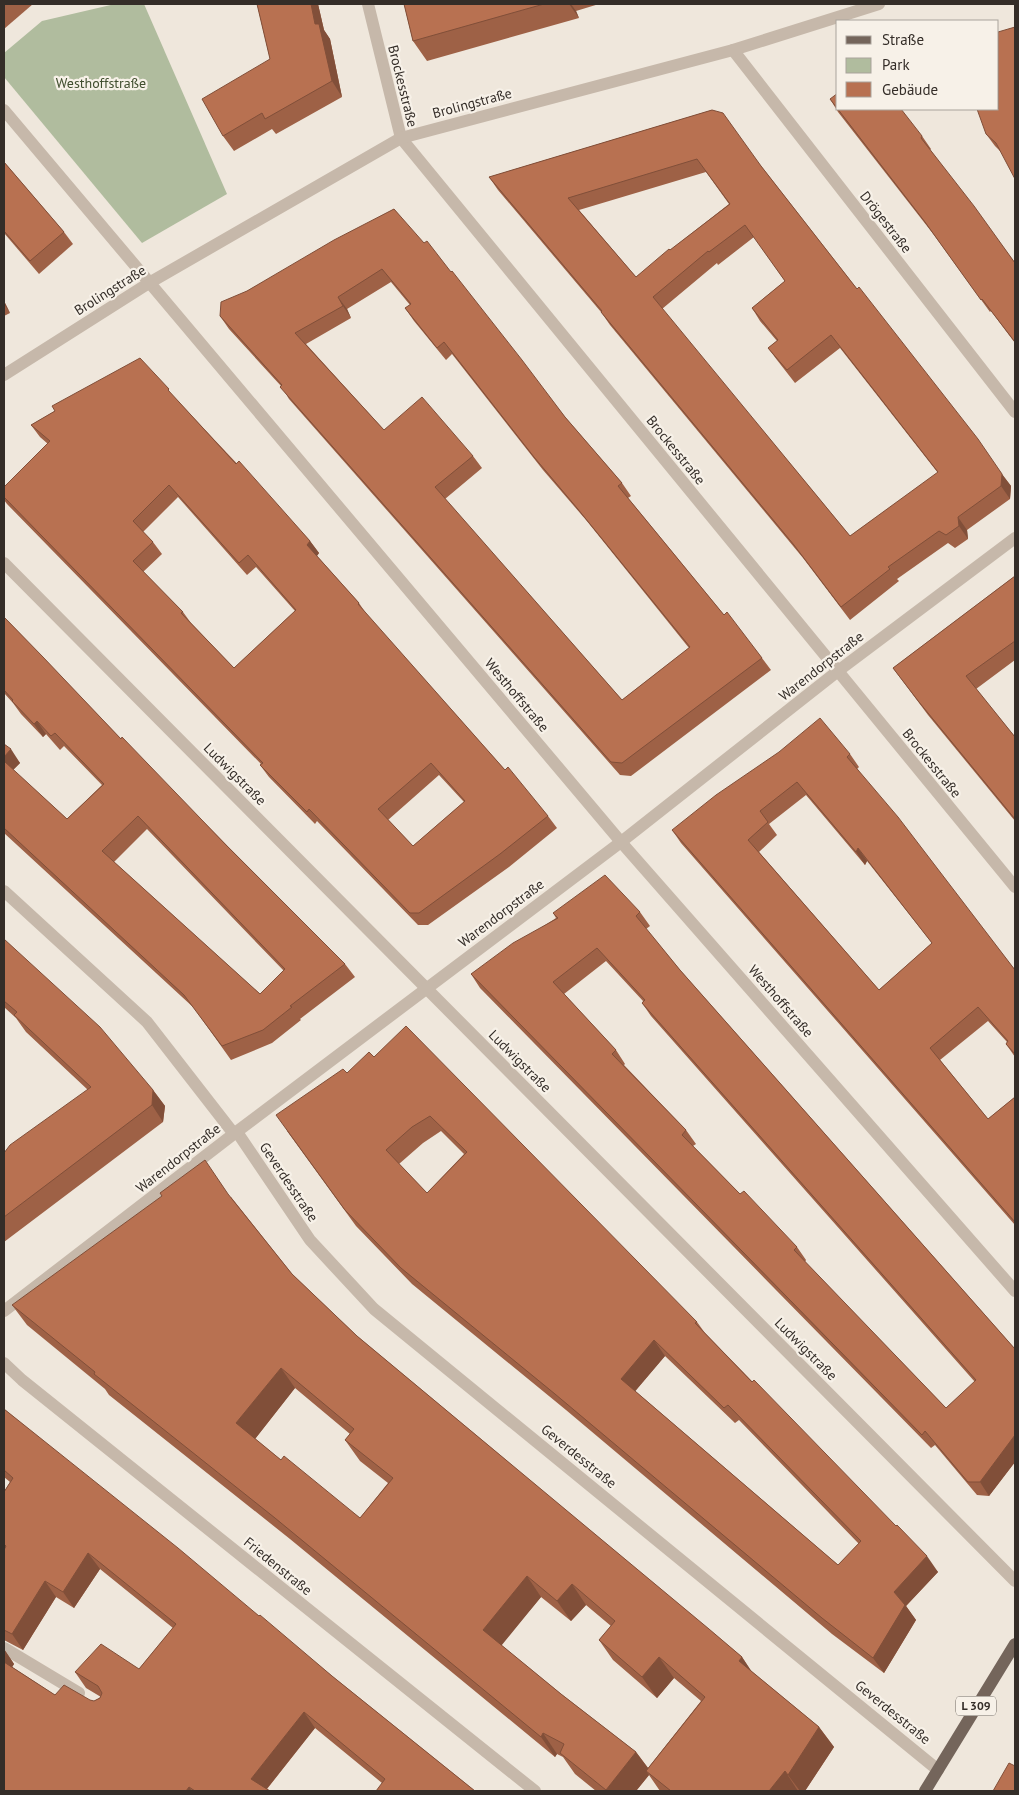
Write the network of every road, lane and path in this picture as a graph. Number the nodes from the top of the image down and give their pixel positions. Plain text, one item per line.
1 (368, 4) edge
2 (880, 4) edge
3 (733, 50) junction
4 (4, 110) edge
5 (401, 138) junction
6 (149, 283) junction
7 (4, 374) edge
8 (1015, 412) edge
9 (1015, 538) edge
10 (4, 563) edge
11 (838, 671) junction
12 (621, 842) junction
13 (1015, 887) edge
14 (4, 891) edge
15 (426, 988) junction
16 (235, 1133) junction
17 (1015, 1291) edge
18 (4, 1311) edge
19 (4, 1363) edge
20 (1015, 1581) edge
21 (1015, 1644) edge
22 (4, 1648) edge
23 (88, 1699) edge
24 (938, 1770) junction
25 (535, 1791) edge
26 (925, 1791) edge

1 - 5 street, Brockesstraße
2 - 3 street, Brolingstraße
3 - 5 street, Brolingstraße
3 - 8 street, Drögestraße
4 - 6 street, Westhoffstraße
5 - 6 street, Brolingstraße
5 - 11 street, Brockesstraße
6 - 7 street, Brolingstraße
6 - 12 street, Westhoffstraße
9 - 11 street, Warendorpstraße
10 - 15 street, Ludwigstraße
11 - 12 street, Warendorpstraße
11 - 13 street, Brockesstraße
12 - 15 street, Warendorpstraße
12 - 17 street, Westhoffstraße
14 - 16 street, Geverdesstraße
15 - 16 street, Warendorpstraße
15 - 20 street, Ludwigstraße
16 - 18 street, Warendorpstraße
16 - 24 street, Geverdesstraße
19 - 25 street, Friedenstraße
21 - 24 main road, L 309
22 - 23 street
24 - 26 main road, L 309

